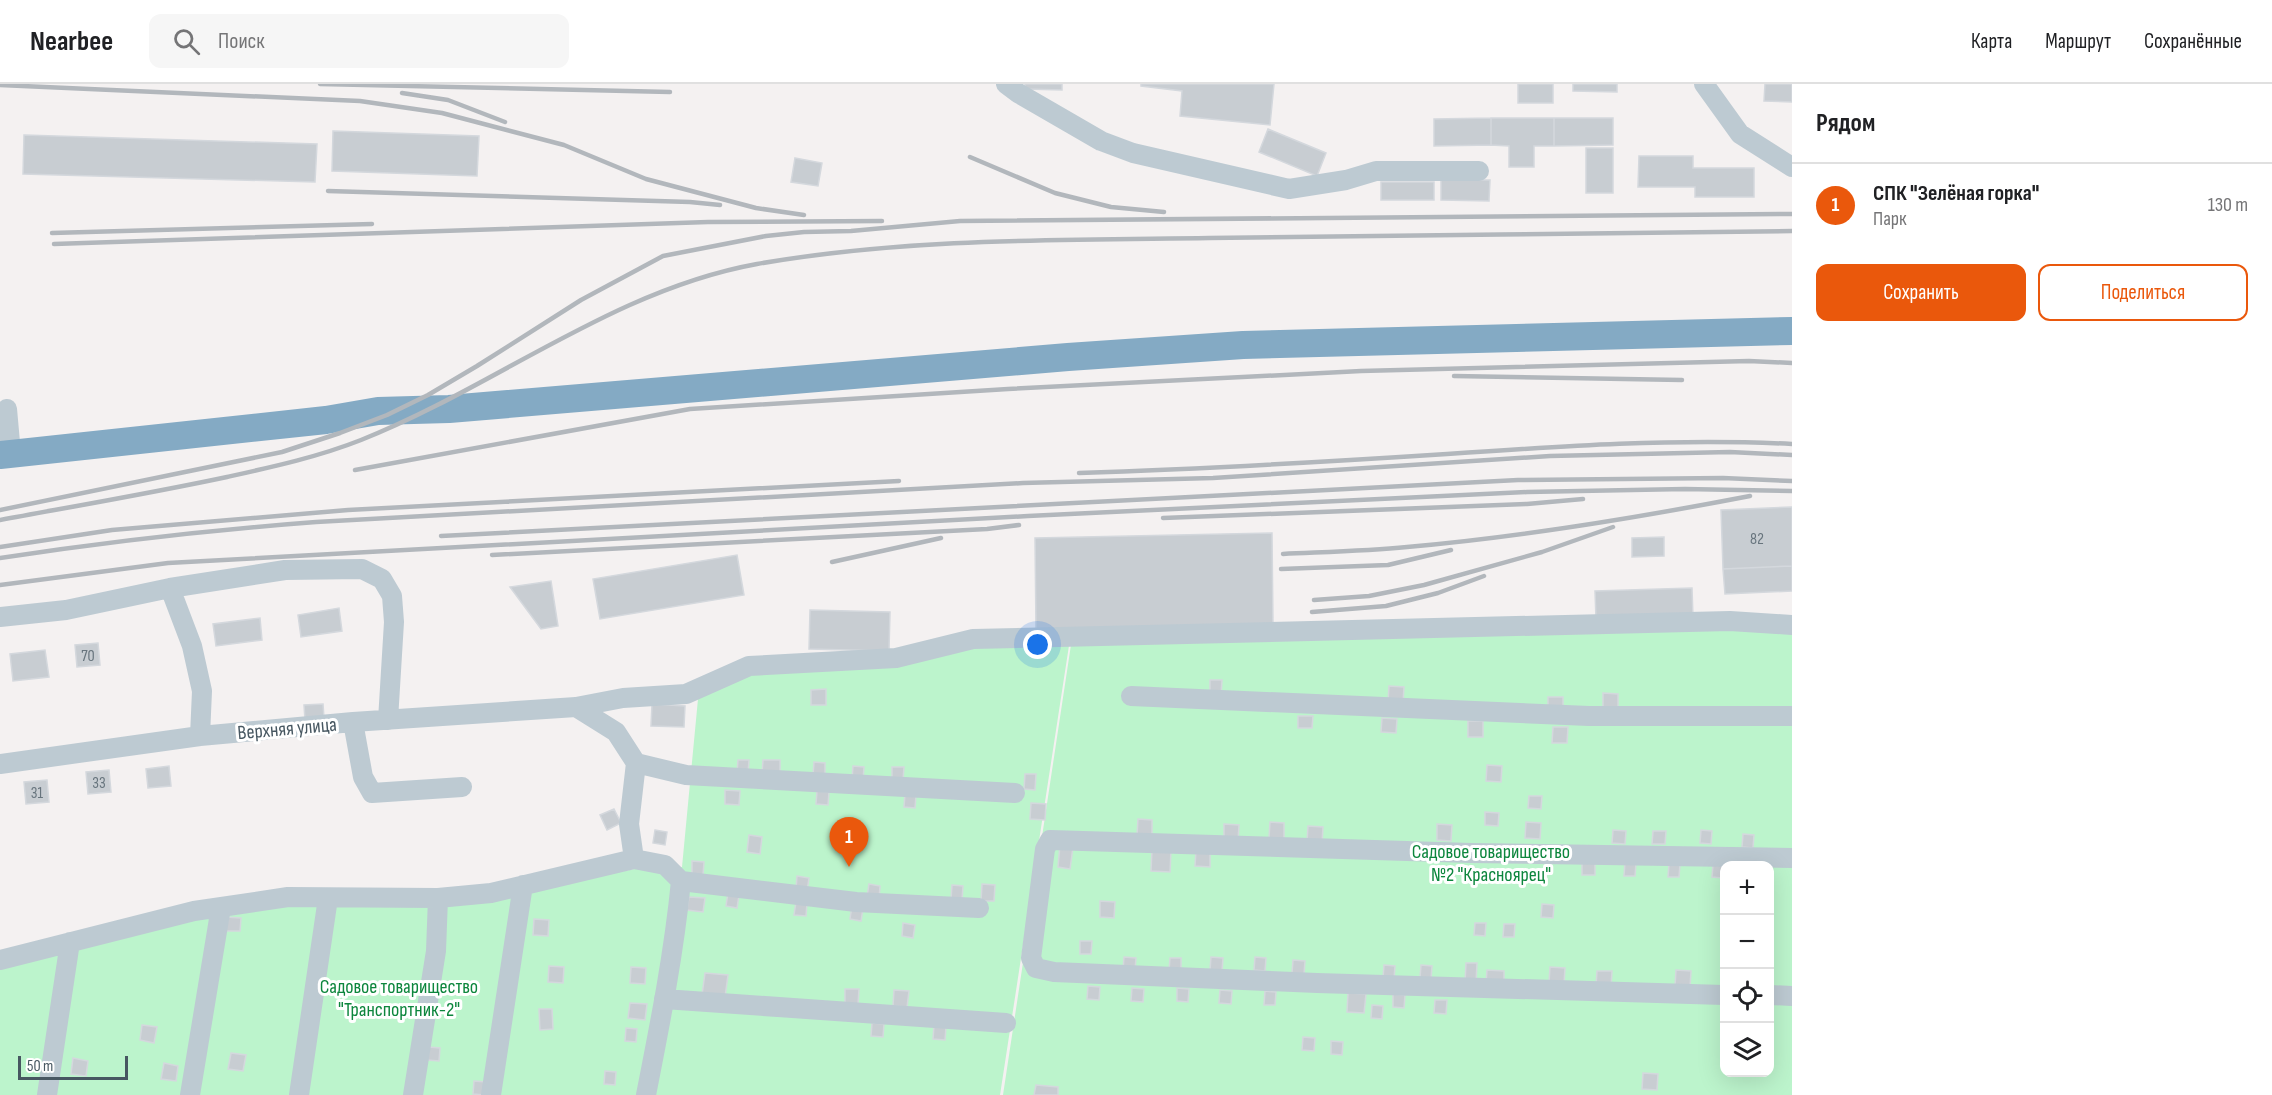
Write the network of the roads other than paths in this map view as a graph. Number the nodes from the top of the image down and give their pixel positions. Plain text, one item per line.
1 (1006, 84) edge
2 (1704, 84) edge
3 (1792, 167) edge
4 (1479, 171) dead end
5 (1792, 331) edge
6 (8, 409) dead end
7 (5, 454) edge
8 (170, 588) junction
9 (0, 616) edge
10 (1792, 625) edge
11 (1131, 696) dead end
12 (576, 707) junction
13 (1792, 716) edge
14 (388, 720) junction
15 (353, 722) junction
16 (200, 736) junction
17 (636, 763) junction
18 (0, 764) edge
19 (462, 787) dead end
20 (1015, 793) dead end
21 (1792, 858) edge
22 (634, 859) junction
23 (681, 881) junction
24 (523, 885) junction
25 (328, 898) junction
26 (438, 898) junction
27 (221, 907) junction
28 (979, 908) dead end
29 (70, 942) junction
30 (0, 960) edge
31 (1720, 995) edge
32 (1774, 995) edge
33 (1792, 996) edge
34 (664, 999) junction
35 (1006, 1023) dead end
36 (48, 1095) edge
37 (190, 1095) edge
38 (299, 1095) edge
39 (413, 1095) edge
40 (492, 1095) edge
41 (646, 1095) edge

1 - 4 street
2 - 3 street
5 - 7 highway
6 - 7 street
8 - 9 street
8 - 14 street
8 - 16 street
10 - 12 street, Верхняя улица
11 - 13 street
12 - 14 street, Верхняя улица
12 - 17 street
14 - 15 street, Верхняя улица
15 - 16 street, Верхняя улица
15 - 19 street
16 - 18 street, Верхняя улица
17 - 20 street
17 - 22 street
21 - 31 street
22 - 23 street
22 - 24 street
23 - 28 street
23 - 34 street
24 - 26 street
24 - 40 street
25 - 26 street
25 - 27 street
25 - 38 street
26 - 39 street
27 - 29 street
27 - 37 street
29 - 30 street
29 - 36 street
32 - 33 street
34 - 35 street
34 - 41 street

